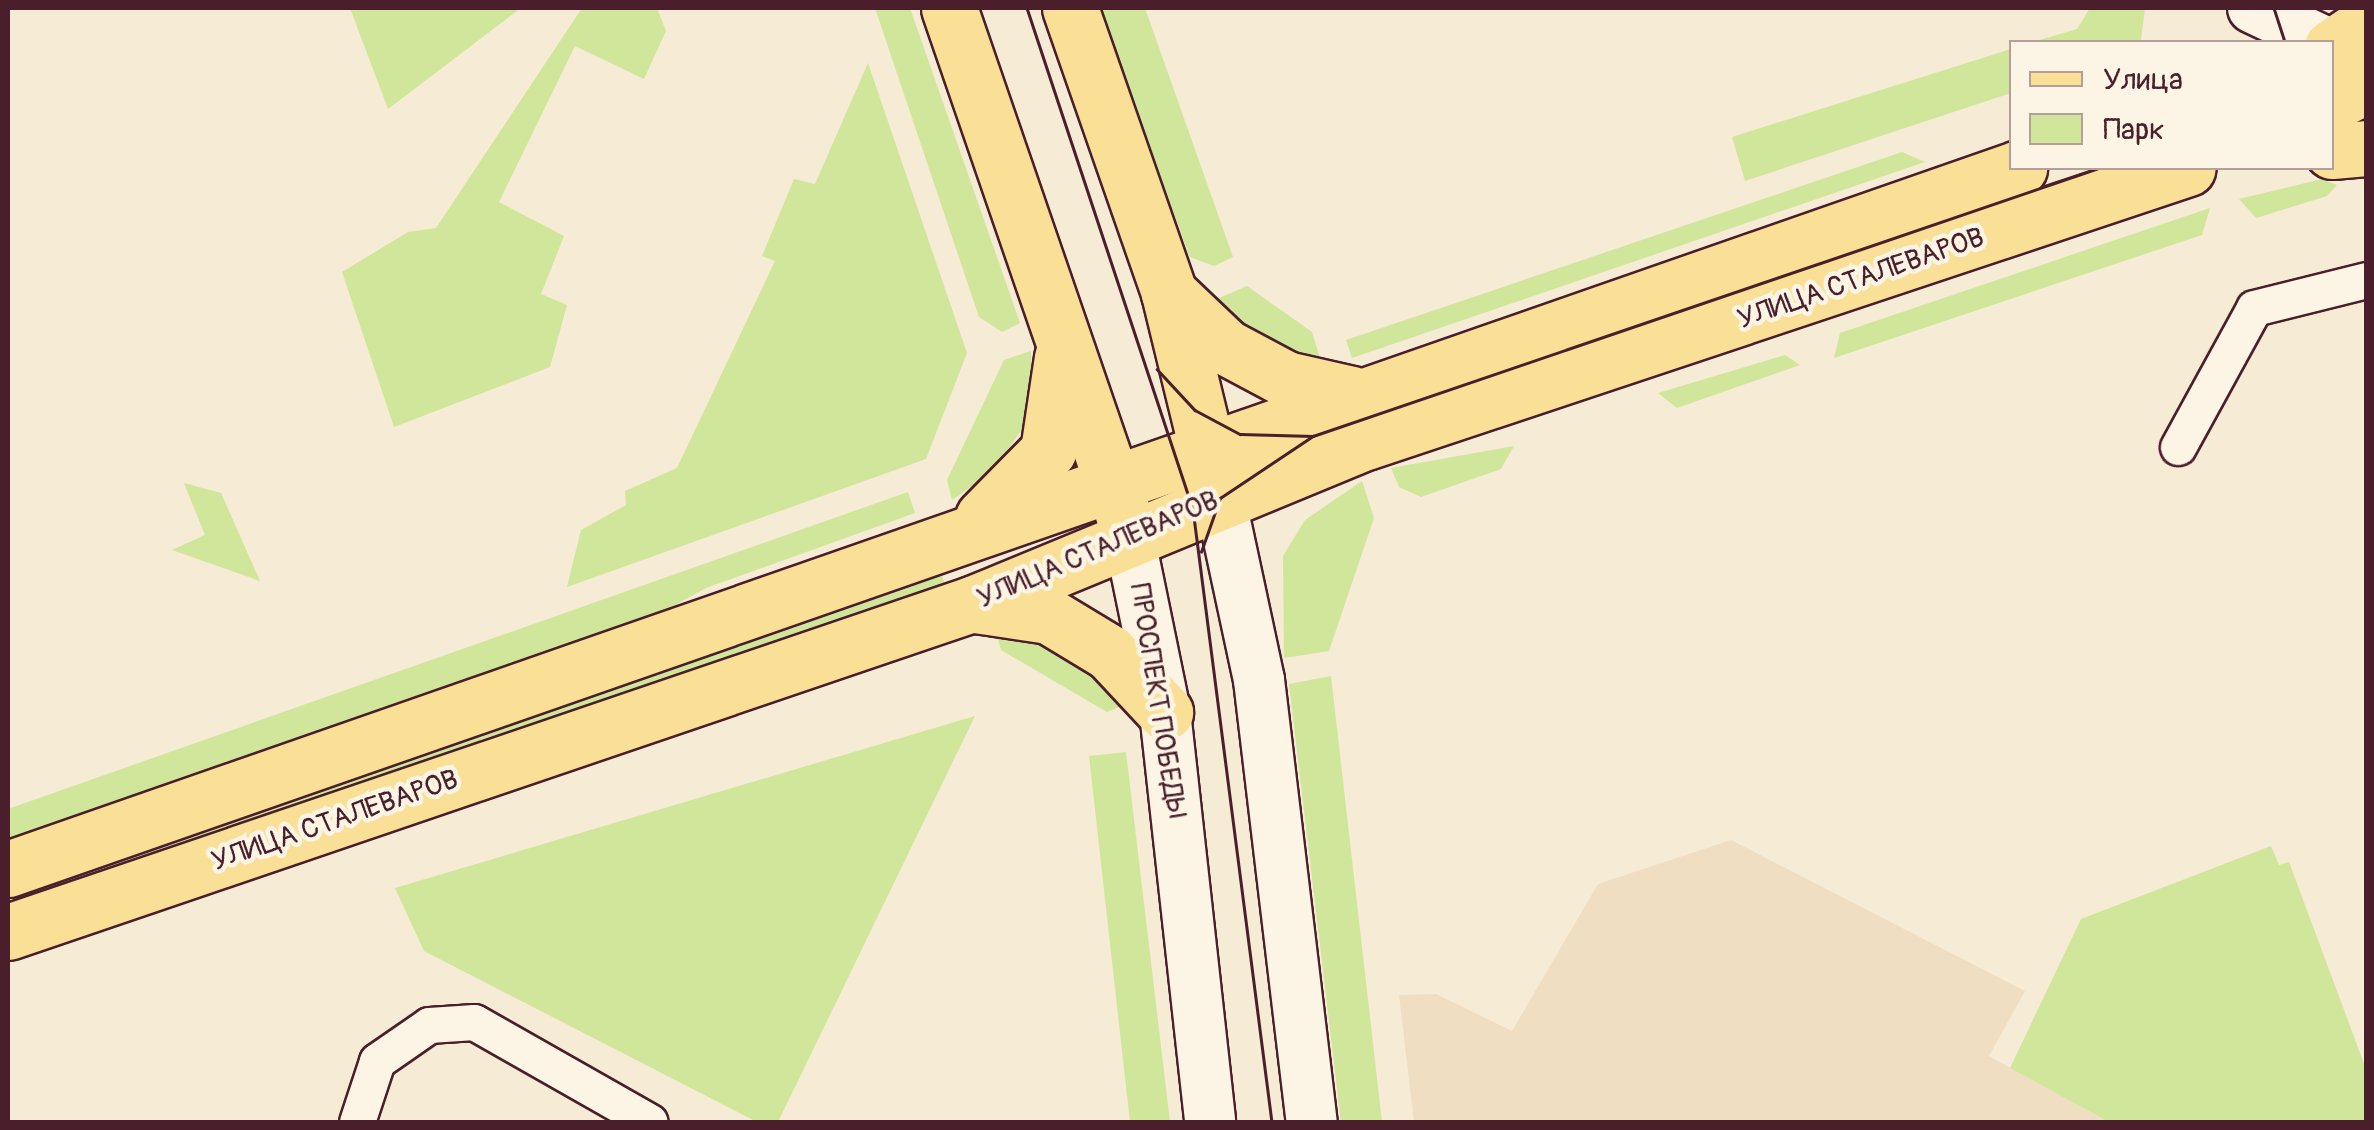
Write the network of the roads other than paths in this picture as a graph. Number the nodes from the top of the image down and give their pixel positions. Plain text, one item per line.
1 (949, 8) edge
2 (1070, 8) edge
3 (2252, 8) edge
4 (2326, 40) edge
5 (2345, 48) edge
6 (2366, 148) edge
7 (2334, 151) edge
8 (2013, 170) edge
9 (2182, 170) edge
10 (2366, 280) edge
11 (1170, 293) junction
12 (1060, 330) junction
13 (1352, 394) junction
14 (1203, 447) junction
15 (2178, 447) dead end
16 (1112, 478) junction
17 (1220, 498) junction
18 (951, 539) junction
19 (1130, 541) junction
20 (972, 604) junction
21 (1165, 712) junction
22 (8, 869) edge
23 (8, 932) edge
24 (357, 1122) edge
25 (650, 1122) edge
26 (1210, 1122) edge
27 (1312, 1122) edge

1 - 12 main road, ПРОСПЕКТ ПОБЕДЫ
2 - 11 main road
3 - 4 main road
5 - 6 main road
6 - 7 main road
8 - 13 main road, УЛИЦА СТАЛЕВАРОВ
9 - 17 main road, УЛИЦА СТАЛЕВАРОВ
10 - 15 street
11 - 13 main road
11 - 14 main road
12 - 16 main road, ПРОСПЕКТ ПОБЕДЫ
12 - 18 main road
13 - 14 main road, УЛИЦА СТАЛЕВАРОВ
14 - 16 main road, УЛИЦА СТАЛЕВАРОВ
14 - 17 main road
16 - 18 main road, УЛИЦА СТАЛЕВАРОВ
16 - 19 main road, ПРОСПЕКТ ПОБЕДЫ
17 - 19 main road, УЛИЦА СТАЛЕВАРОВ
17 - 27 main road
18 - 22 main road, УЛИЦА СТАЛЕВАРОВ
19 - 20 main road, УЛИЦА СТАЛЕВАРОВ
19 - 21 main road, ПРОСПЕКТ ПОБЕДЫ
20 - 21 main road
20 - 23 main road, УЛИЦА СТАЛЕВАРОВ
21 - 26 main road, ПРОСПЕКТ ПОБЕДЫ
24 - 25 street

